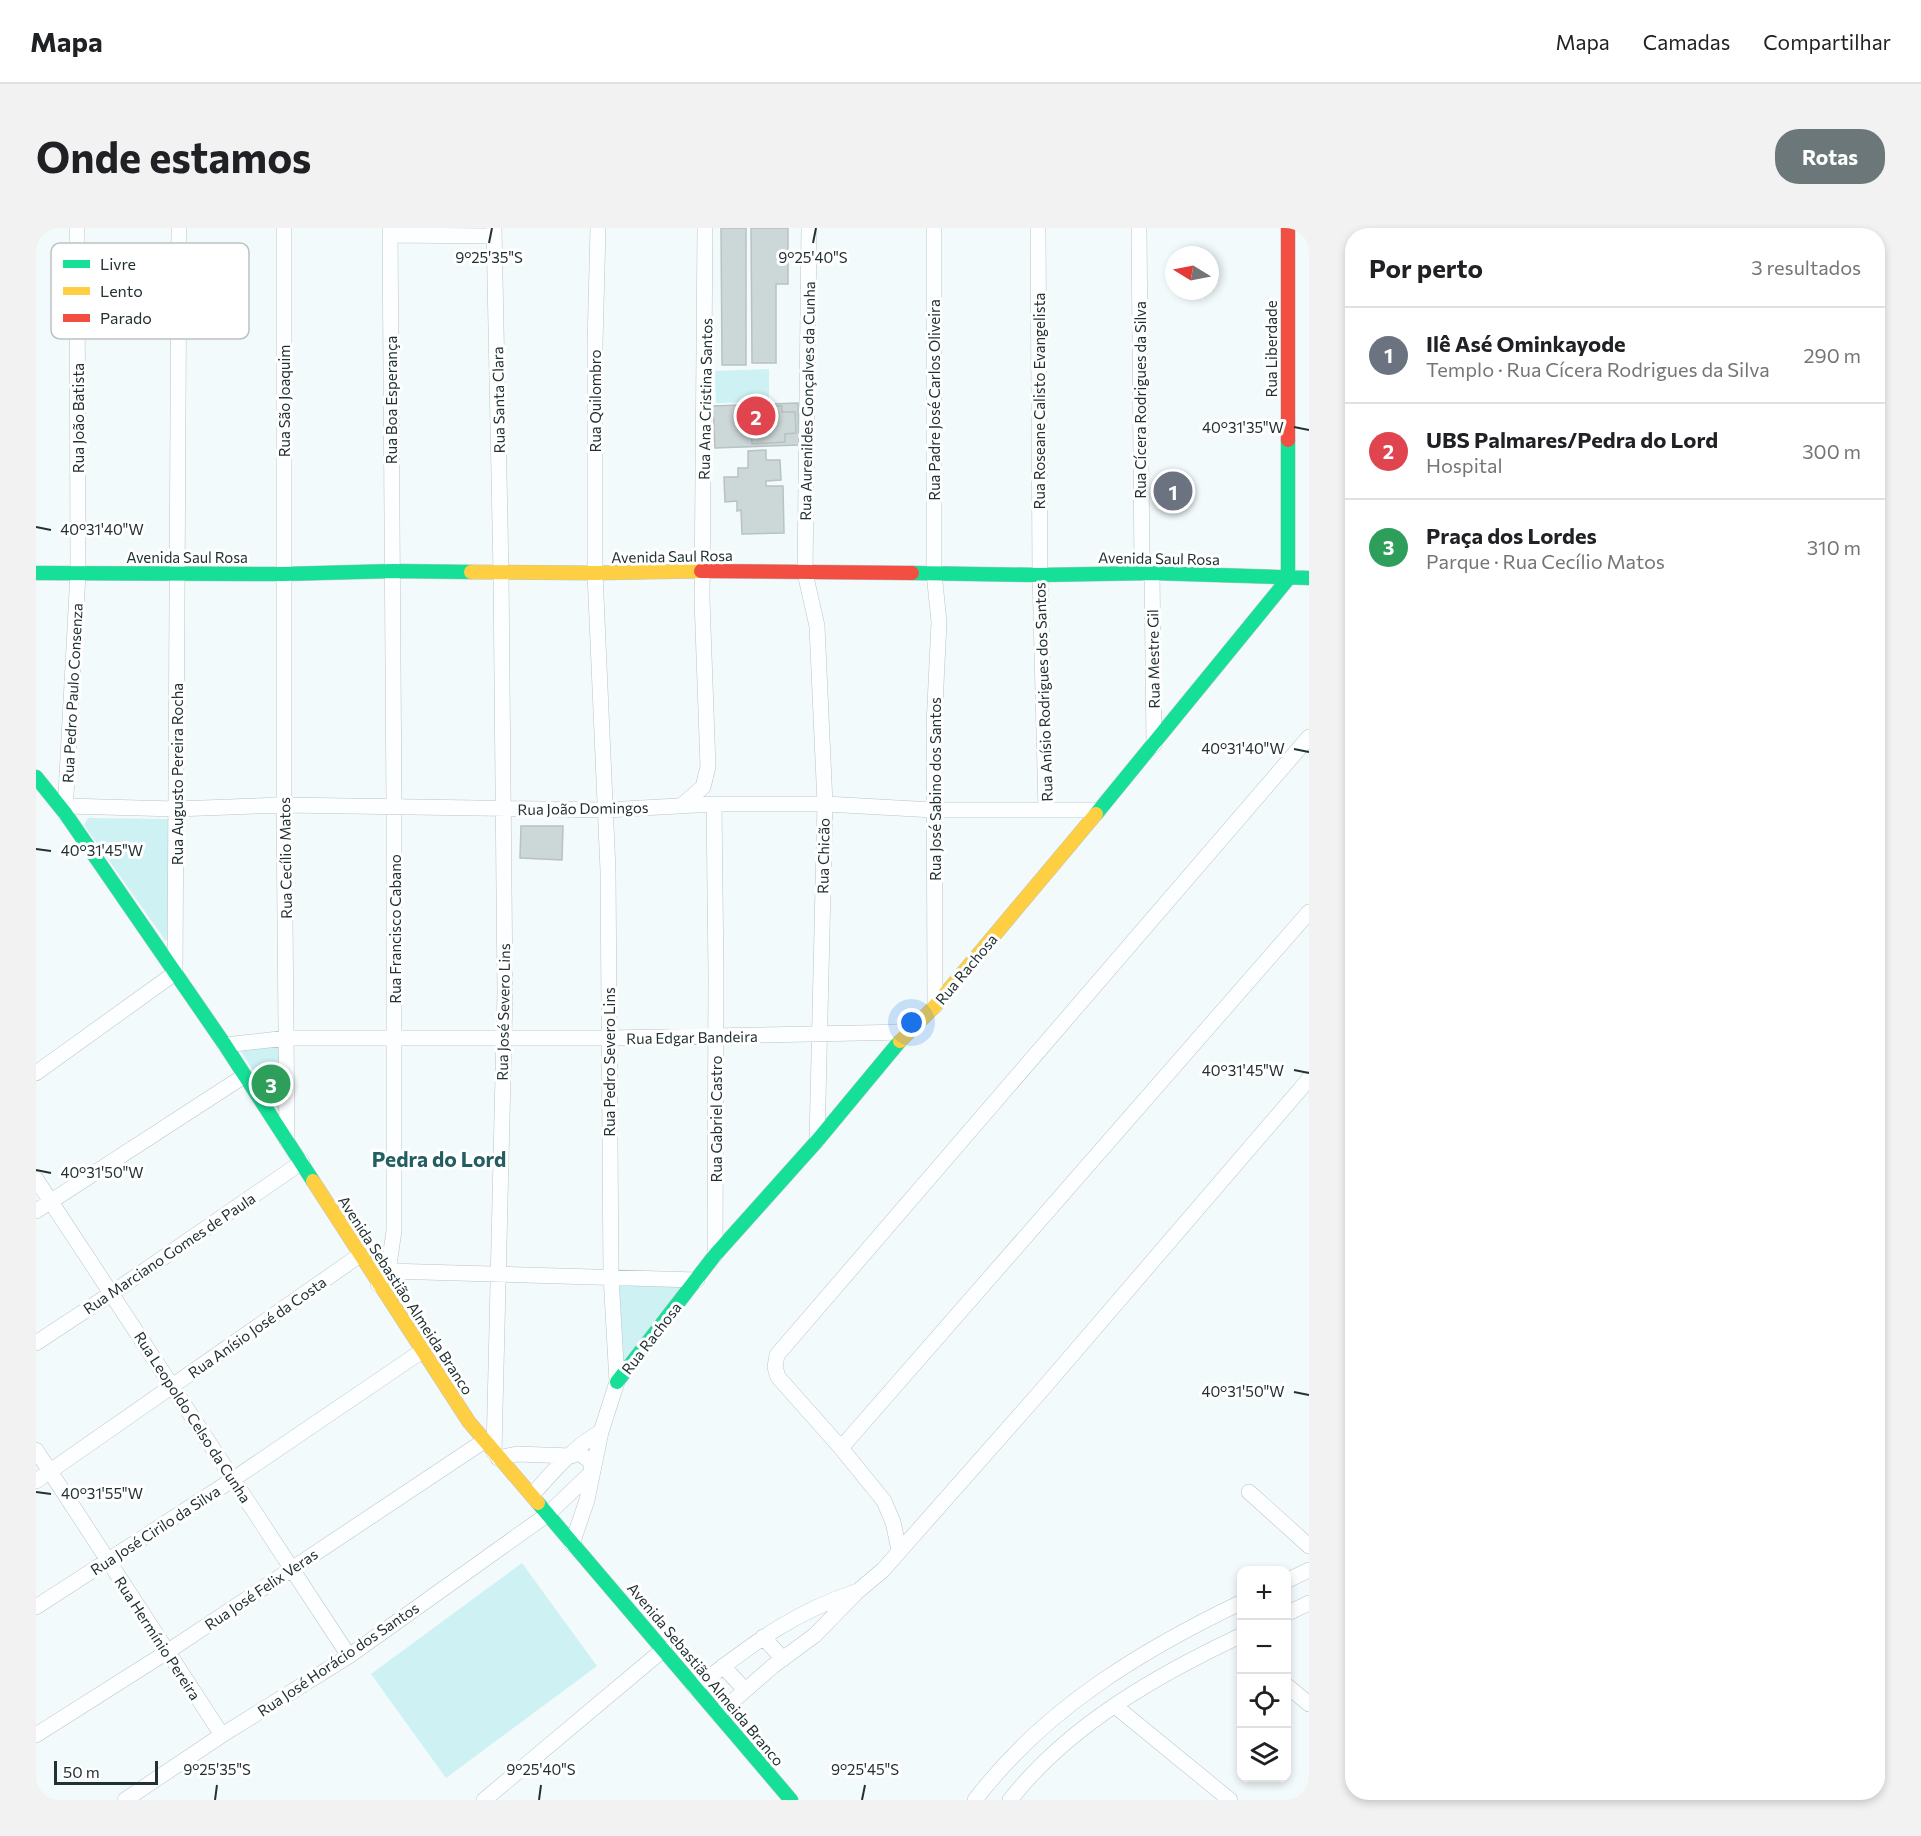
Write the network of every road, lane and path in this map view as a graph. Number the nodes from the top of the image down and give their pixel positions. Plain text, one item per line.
1 (77, 228) edge
2 (179, 228) edge
3 (284, 228) edge
4 (598, 228) edge
5 (705, 228) edge
6 (809, 228) edge
7 (934, 228) edge
8 (1038, 228) edge
9 (1139, 228) edge
10 (1288, 228) edge
11 (391, 232) edge
12 (494, 232) edge
13 (77, 243) edge
14 (179, 243) edge
15 (77, 339) edge
16 (179, 339) edge
17 (393, 571) junction
18 (703, 571) junction
19 (36, 573) edge
20 (78, 573) junction
21 (501, 573) junction
22 (595, 573) junction
23 (805, 573) junction
24 (934, 573) junction
25 (1147, 573) junction
26 (178, 574) junction
27 (284, 574) junction
28 (1040, 574) junction
29 (1309, 578) edge
30 (1288, 579) junction
31 (1309, 737) edge
32 (1154, 745) junction
33 (36, 777) edge
34 (714, 804) junction
35 (825, 804) junction
36 (284, 805) junction
37 (681, 806) junction
38 (394, 808) junction
39 (65, 809) junction
40 (176, 809) junction
41 (503, 809) junction
42 (1046, 809) junction
43 (606, 810) junction
44 (934, 810) junction
45 (1099, 810) junction
46 (1309, 912) edge
47 (175, 973) junction
48 (935, 1006) junction
49 (908, 1032) junction
50 (819, 1035) junction
51 (716, 1036) junction
52 (395, 1037) junction
53 (503, 1037) junction
54 (287, 1038) junction
55 (609, 1038) junction
56 (225, 1045) junction
57 (36, 1073) edge
58 (244, 1076) junction
59 (1309, 1079) edge
60 (287, 1141) junction
61 (818, 1141) junction
62 (302, 1162) junction
63 (36, 1179) edge
64 (51, 1201) junction
65 (36, 1211) edge
66 (360, 1255) junction
67 (715, 1255) junction
68 (388, 1271) junction
69 (499, 1273) junction
70 (611, 1276) junction
71 (697, 1280) junction
72 (378, 1284) junction
73 (112, 1293) junction
74 (36, 1343) edge
75 (422, 1352) junction
76 (617, 1382) junction
77 (172, 1386) junction
78 (601, 1432) junction
79 (841, 1448) junction
80 (36, 1450) edge
81 (492, 1450) junction
82 (571, 1456) junction
83 (50, 1472) junction
84 (592, 1472) junction
85 (232, 1480) junction
86 (36, 1481) edge
87 (1249, 1492) dead end
88 (532, 1495) junction
89 (548, 1514) junction
90 (572, 1544) junction
91 (1309, 1546) edge
92 (899, 1550) junction
93 (107, 1561) junction
94 (292, 1568) junction
95 (1309, 1570) edge
96 (1291, 1579) edge
97 (858, 1591) junction
98 (1309, 1603) edge
99 (1237, 1604) edge
100 (36, 1607) edge
101 (1291, 1612) edge
102 (763, 1636) junction
103 (1237, 1641) edge
104 (664, 1649) junction
105 (167, 1652) junction
106 (349, 1656) junction
107 (783, 1659) junction
108 (723, 1666) junction
109 (695, 1688) junction
110 (1291, 1688) edge
111 (745, 1690) junction
112 (1309, 1704) edge
113 (1115, 1706) junction
114 (718, 1714) junction
115 (36, 1735) edge
116 (222, 1735) junction
117 (125, 1800) edge
118 (484, 1800) edge
119 (791, 1800) edge
120 (975, 1800) edge
121 (1010, 1800) edge
122 (1230, 1800) edge

1 - 13 street, Rua João Batista
2 - 14 street, Rua Augusto Pereira Rocha
3 - 27 street, Rua São Joaquim
4 - 22 street, Rua Quilombro
5 - 18 street, Rua Ana Cristina Santos
6 - 23 street, Rua Aurenildes Gonçalves da Cunha
7 - 24 street, Rua Padre José Carlos Oliveira
8 - 28 street, Rua Roseane Calisto Evangelista
9 - 25 street, Rua Cícera Rodrigues da Silva
10 - 30 street, Rua Liberdade
11 - 12 street
11 - 17 street, Rua Boa Esperança
12 - 21 street, Rua Santa Clara
15 - 20 street, Rua João Batista
16 - 26 street, Rua Augusto Pereira Rocha
17 - 21 street, Avenida Saul Rosa
17 - 27 street, Avenida Saul Rosa
17 - 38 street, Rua Francisco Cabano
18 - 22 street, Avenida Saul Rosa
18 - 23 street, Avenida Saul Rosa
18 - 37 street
19 - 20 street, Avenida Saul Rosa
20 - 26 street, Avenida Saul Rosa
20 - 39 street, Rua Pedro Paulo Consenza
21 - 22 street, Avenida Saul Rosa
21 - 41 street, Rua José Severo Lins
22 - 43 street, Rua Pedro Severo Lins
23 - 24 street, Avenida Saul Rosa
23 - 35 street, Rua Chicão
24 - 28 street, Avenida Saul Rosa
24 - 44 street, Rua José Sabino dos Santos
25 - 28 street, Avenida Saul Rosa
25 - 30 street, Avenida Saul Rosa
25 - 32 street, Rua Mestre Gil
26 - 27 street, Avenida Saul Rosa
26 - 40 street, Rua Augusto Pereira Rocha
27 - 36 street, Rua Cecílio Matos
28 - 42 street, Rua Anísio Rodrigues dos Santos
29 - 30 street, Avenida Saul Rosa
30 - 32 street, Rua Rachosa
31 - 79 street
32 - 45 street, Rua Rachosa
33 - 39 street, Avenida Sebastião Almeida Branco
34 - 35 street, Rua João Domingos
34 - 37 street, Rua João Domingos
34 - 51 street, Rua Gabriel Castro
35 - 44 street, Rua João Domingos
35 - 50 street, Rua Chicão
36 - 38 street, Rua João Domingos
36 - 40 street, Rua João Domingos
36 - 54 street, Rua Cecílio Matos
37 - 43 street, Rua João Domingos
38 - 41 street, Rua João Domingos
38 - 52 street, Rua Francisco Cabano
39 - 40 street, Rua João Domingos
39 - 47 street, Avenida Sebastião Almeida Branco
40 - 47 street, Rua Augusto Pereira Rocha
41 - 43 street, Rua João Domingos
41 - 53 street, Rua José Severo Lins
42 - 44 street, Rua João Domingos
42 - 45 street, Rua João Domingos
43 - 55 street, Rua Pedro Severo Lins
44 - 48 street, Rua José Sabino dos Santos
45 - 48 street, Rua Rachosa
46 - 79 street
47 - 56 street, Avenida Sebastião Almeida Branco
47 - 57 street
48 - 49 street, Rua Rachosa
49 - 50 street, Rua Edgar Bandeira
49 - 61 street, Rua Rachosa
50 - 51 street, Rua Edgar Bandeira
50 - 61 street, Rua Chicão
51 - 55 street, Rua Edgar Bandeira
51 - 67 street, Rua Gabriel Castro
52 - 53 street, Rua Edgar Bandeira
52 - 54 street, Rua Edgar Bandeira
52 - 68 street, Rua Francisco Cabano
53 - 55 street, Rua Edgar Bandeira
53 - 69 street, Rua José Severo Lins
54 - 56 street, Rua Edgar Bandeira
54 - 60 street, Rua Cecílio Matos
55 - 70 street, Rua Pedro Severo Lins
56 - 58 street, Avenida Sebastião Almeida Branco
58 - 60 street, Avenida Sebastião Almeida Branco
58 - 64 street
59 - 92 street
60 - 62 street, Avenida Sebastião Almeida Branco
61 - 67 street, Rua Rachosa
62 - 66 street, Avenida Sebastião Almeida Branco
62 - 73 street, Rua Marciano Gomes de Paula
63 - 64 street, Rua Leopoldo Celso da Cunha
64 - 65 street
64 - 73 street, Rua Leopoldo Celso da Cunha
66 - 72 street, Avenida Sebastião Almeida Branco
66 - 77 street, Rua Anísio José da Costa
67 - 71 street, Rua Rachosa
68 - 69 street
68 - 72 street, Rua Francisco Cabano
69 - 70 street
69 - 81 street, Rua José Severo Lins
70 - 71 street
70 - 76 street, Rua Pedro Severo Lins
71 - 76 street, Rua Rachosa
72 - 75 street, Avenida Sebastião Almeida Branco
73 - 74 street, Rua Marciano Gomes de Paula
73 - 77 street, Rua Leopoldo Celso da Cunha
75 - 81 street, Avenida Sebastião Almeida Branco
75 - 85 street, Rua José Cirilo da Silva
76 - 78 street, Rua Pedro Severo Lins
77 - 83 street, Rua Anísio José da Costa
77 - 85 street, Rua Leopoldo Celso da Cunha
78 - 82 street
78 - 84 street, Rua Pedro Severo Lins
79 - 92 street
80 - 83 street, Rua Hermínio Pereira
81 - 82 street
81 - 88 street, Avenida Sebastião Almeida Branco
81 - 94 street, Rua José Felix Veras
82 - 84 street
82 - 88 street
83 - 86 street, Rua Anísio José da Costa
83 - 93 street, Rua Hermínio Pereira
84 - 89 street
84 - 90 street, Rua Pedro Severo Lins
85 - 93 street, Rua José Cirilo da Silva
85 - 94 street, Rua Leopoldo Celso da Cunha
87 - 91 street
88 - 89 street, Avenida Sebastião Almeida Branco
89 - 90 street, Avenida Sebastião Almeida Branco
89 - 106 street, Rua José Horácio dos Santos
90 - 104 street, Avenida Sebastião Almeida Branco
92 - 97 street
93 - 100 street, Rua José Cirilo da Silva
93 - 105 street, Rua Hermínio Pereira
94 - 105 street, Rua José Felix Veras
94 - 106 street, Rua Leopoldo Celso da Cunha
95 - 96 street
97 - 102 street
97 - 107 street
98 - 101 street
99 - 120 street
102 - 107 street
102 - 108 street
103 - 113 street
104 - 109 street, Avenida Sebastião Almeida Branco
104 - 118 street
105 - 115 street, Rua José Felix Veras
105 - 116 street, Rua Hermínio Pereira
106 - 116 street, Rua José Horácio dos Santos
107 - 111 street
108 - 109 street
108 - 111 street
109 - 114 street, Avenida Sebastião Almeida Branco
110 - 112 street
111 - 114 street
113 - 121 street
113 - 122 street
114 - 119 street, Avenida Sebastião Almeida Branco
116 - 117 street, Rua José Horácio dos Santos

